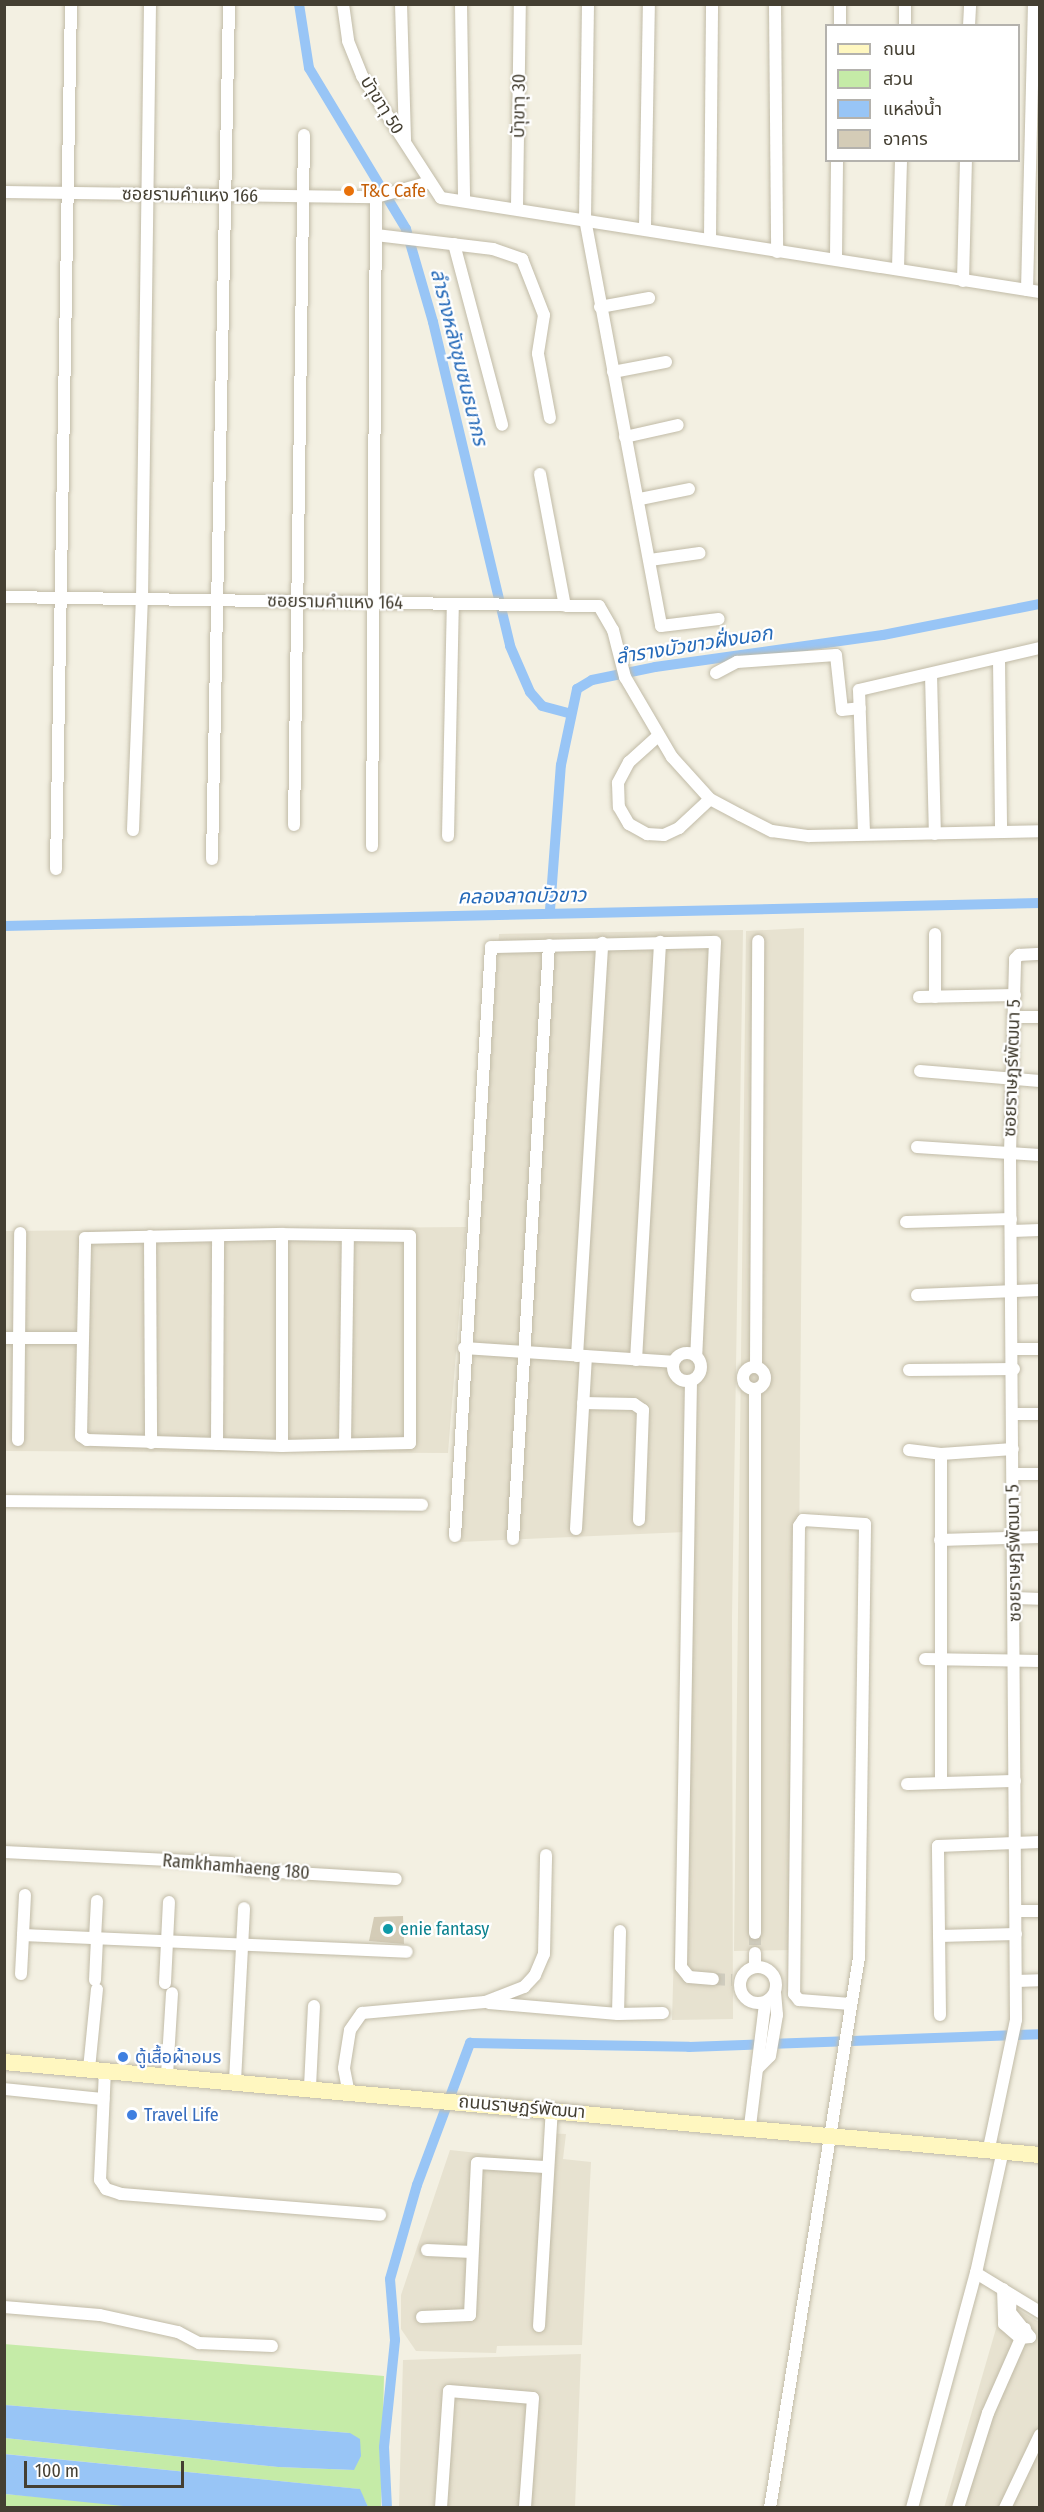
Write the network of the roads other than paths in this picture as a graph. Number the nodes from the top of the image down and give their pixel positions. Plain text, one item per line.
1 (71, 4) edge
2 (150, 4) edge
3 (229, 4) edge
4 (343, 4) edge
5 (401, 4) edge
6 (461, 4) edge
7 (520, 4) edge
8 (588, 4) edge
9 (649, 4) edge
10 (712, 4) edge
11 (775, 4) edge
12 (840, 4) edge
13 (905, 4) edge
14 (970, 4) edge
15 (1034, 4) edge
16 (840, 24) edge
17 (904, 24) edge
18 (969, 24) edge
19 (1036, 88) edge
20 (304, 135) dead end
21 (405, 142) junction
22 (837, 162) edge
23 (901, 162) edge
24 (966, 162) edge
25 (430, 182) junction
26 (4, 192) edge
27 (67, 193) junction
28 (146, 194) junction
29 (225, 195) junction
30 (302, 196) junction
31 (381, 196) junction
32 (464, 201) junction
33 (518, 207) junction
34 (585, 219) junction
35 (645, 227) junction
36 (376, 235) junction
37 (710, 239) junction
38 (454, 244) junction
39 (777, 252) junction
40 (836, 258) junction
41 (898, 268) junction
42 (963, 281) junction
43 (1033, 291) edge
44 (649, 298) dead end
45 (600, 307) junction
46 (666, 362) dead end
47 (613, 372) junction
48 (550, 418) dead end
49 (502, 425) dead end
50 (678, 425) dead end
51 (625, 437) junction
52 (540, 474) dead end
53 (689, 489) dead end
54 (640, 499) junction
55 (700, 553) dead end
56 (650, 560) junction
57 (4, 597) edge
58 (61, 598) junction
59 (142, 599) junction
60 (218, 600) junction
61 (300, 602) junction
62 (375, 603) junction
63 (453, 604) junction
64 (565, 606) junction
65 (719, 619) dead end
66 (1040, 648) edge
67 (999, 660) junction
68 (716, 673) dead end
69 (931, 674) junction
70 (860, 708) junction
71 (658, 736) junction
72 (710, 799) junction
73 (294, 825) dead end
74 (133, 830) dead end
75 (1040, 831) edge
76 (1001, 832) junction
77 (864, 833) junction
78 (935, 834) junction
79 (448, 836) dead end
80 (372, 846) dead end
81 (212, 859) dead end
82 (56, 868) dead end
83 (935, 934) dead end
84 (758, 941) dead end
85 (660, 942) junction
86 (602, 943) junction
87 (549, 945) junction
88 (1040, 954) edge
89 (1015, 995) junction
90 (919, 997) dead end
91 (935, 997) junction
92 (1015, 1017) junction
93 (1040, 1017) edge
94 (920, 1071) dead end
95 (1012, 1080) junction
96 (1040, 1081) edge
97 (917, 1147) dead end
98 (1010, 1154) junction
99 (1040, 1155) edge
100 (906, 1222) dead end
101 (1012, 1225) junction
102 (1040, 1230) edge
103 (20, 1233) dead end
104 (282, 1234) junction
105 (150, 1236) junction
106 (218, 1236) junction
107 (348, 1236) junction
108 (1013, 1290) junction
109 (1040, 1290) edge
110 (917, 1295) dead end
111 (19, 1337) junction
112 (4, 1338) edge
113 (83, 1338) junction
114 (464, 1348) junction
115 (1015, 1349) junction
116 (1040, 1349) edge
117 (522, 1352) junction
118 (696, 1355) junction
119 (582, 1356) junction
120 (636, 1360) junction
121 (673, 1362) junction
122 (1014, 1369) junction
123 (909, 1371) dead end
124 (691, 1381) junction
125 (584, 1402) junction
126 (1014, 1414) junction
127 (1040, 1414) edge
128 (18, 1440) dead end
129 (150, 1443) junction
130 (217, 1444) junction
131 (345, 1444) junction
132 (282, 1446) junction
133 (1013, 1449) junction
134 (909, 1450) dead end
135 (941, 1454) junction
136 (1013, 1474) junction
137 (1040, 1474) edge
138 (4, 1501) edge
139 (422, 1504) dead end
140 (639, 1520) dead end
141 (576, 1529) dead end
142 (455, 1536) dead end
143 (1014, 1537) junction
144 (1040, 1537) edge
145 (513, 1539) dead end
146 (940, 1540) junction
147 (1015, 1599) junction
148 (1040, 1599) edge
149 (925, 1659) dead end
150 (1015, 1659) junction
151 (940, 1660) junction
152 (1040, 1661) edge
153 (1015, 1781) junction
154 (941, 1783) junction
155 (907, 1784) dead end
156 (1017, 1842) junction
157 (1040, 1842) edge
158 (4, 1852) edge
159 (546, 1855) dead end
160 (396, 1879) dead end
161 (25, 1895) dead end
162 (97, 1901) dead end
163 (169, 1902) dead end
164 (244, 1908) dead end
165 (1016, 1911) junction
166 (1040, 1911) edge
167 (620, 1931) dead end
168 (755, 1933) tunnel mouth
169 (1016, 1934) junction
170 (23, 1935) junction
171 (939, 1936) junction
172 (96, 1939) junction
173 (166, 1944) junction
174 (243, 1946) junction
175 (407, 1952) dead end
176 (755, 1953) tunnel mouth
177 (755, 1967) junction
178 (21, 1974) dead end
179 (713, 1979) tunnel mouth
180 (1040, 1980) edge
181 (1016, 1981) junction
182 (775, 1994) junction
183 (485, 2002) junction
184 (765, 2003) junction
185 (851, 2004) junction
186 (314, 2006) dead end
187 (663, 2013) dead end
188 (618, 2014) junction
189 (940, 2015) dead end
190 (769, 2027) junction
191 (4, 2062) edge
192 (97, 2069) junction
193 (167, 2075) junction
194 (235, 2081) junction
195 (310, 2086) junction
196 (4, 2089) edge
197 (348, 2089) junction
198 (103, 2099) junction
199 (552, 2110) junction
200 (750, 2126) junction
201 (829, 2134) junction
202 (996, 2149) junction
203 (1040, 2155) edge
204 (545, 2167) junction
205 (380, 2215) dead end
206 (428, 2250) dead end
207 (472, 2252) junction
208 (976, 2273) junction
209 (1007, 2292) junction
210 (4, 2307) edge
211 (1040, 2312) edge
212 (422, 2317) dead end
213 (539, 2326) dead end
214 (1029, 2336) edge
215 (272, 2346) dead end
216 (1040, 2435) edge
217 (441, 2508) edge
218 (525, 2508) edge
219 (770, 2508) edge
220 (912, 2508) edge
221 (958, 2508) edge
222 (1005, 2508) edge

1 - 27 street
2 - 28 street
3 - 29 street
4 - 21 street, บัาุขาาุ 50
5 - 21 street
6 - 32 street
7 - 33 street, บัาุขาาุ 30
8 - 34 street
9 - 35 street
10 - 37 street
11 - 39 street
12 - 16 street
13 - 17 street
14 - 18 street
15 - 19 street
19 - 43 street
20 - 30 street
21 - 25 street, บัาุขาาุ 50
22 - 40 street
23 - 41 street
24 - 42 street
25 - 31 street, ซอยรามคำแหง 166
25 - 32 street, บัาุขาาุ 50
26 - 27 street, ซอยรามคำแหง 166
27 - 28 street, ซอยรามคำแหง 166
27 - 58 street
28 - 29 street, ซอยรามคำแหง 166
28 - 59 street
29 - 30 street, ซอยรามคำแหง 166
29 - 60 street
30 - 31 street, ซอยรามคำแหง 166
30 - 61 street
31 - 36 street
32 - 33 street
33 - 34 street
34 - 35 street
34 - 45 street
35 - 37 street
36 - 38 street
36 - 62 street
37 - 39 street
38 - 48 street
38 - 49 street
39 - 40 street
40 - 41 street
41 - 42 street
42 - 43 street
44 - 45 street
45 - 47 street
46 - 47 street
47 - 51 street
50 - 51 street
51 - 54 street
52 - 64 street
53 - 54 street
54 - 56 street
55 - 56 street
56 - 65 street
57 - 58 street, ซอยรามคำแหง 164
58 - 59 street, ซอยรามคำแหง 164
58 - 82 street
59 - 60 street, ซอยรามคำแหง 164
59 - 74 street
60 - 61 street, ซอยรามคำแหง 164
60 - 81 street
61 - 62 street, ซอยรามคำแหง 164
61 - 73 street
62 - 63 street, ซอยรามคำแหง 164
62 - 80 street
63 - 64 street, ซอยรามคำแหง 164
63 - 79 street
64 - 71 street, ซอยรามคำแหง 164
66 - 67 street
67 - 69 street
67 - 76 street
68 - 70 street
69 - 70 street
69 - 78 street
70 - 77 street
71 - 72 street
71 - 72 street
72 - 77 street
75 - 76 street
76 - 78 street
77 - 78 street
83 - 91 street
84 - 168 street
85 - 86 street
85 - 118 street
85 - 120 street
86 - 87 street
86 - 119 street
87 - 114 street
87 - 117 street
88 - 89 street, ซอยราษฎร์พัฒนา 5
89 - 91 street
89 - 92 street, ซอยราษฎร์พัฒนา 5
90 - 91 street
92 - 93 street
92 - 95 street, ซอยราษฎร์พัฒนา 5
94 - 95 street
95 - 96 street
95 - 98 street, ซอยราษฎร์พัฒนา 5
97 - 98 street
98 - 99 street
98 - 101 street, ซอยราษฎร์พัฒนา 5
100 - 101 street
101 - 102 street
101 - 108 street, ซอยราษฎร์พัฒนา 5
103 - 111 street
104 - 106 street
104 - 107 street
104 - 132 street
105 - 106 street
105 - 113 street
105 - 129 street
106 - 130 street
107 - 131 street
107 - 131 street
108 - 109 street
108 - 110 street
108 - 115 street, ซอยราษฎร์พัฒนา 5
111 - 112 street
111 - 113 street
111 - 128 street
113 - 129 street
114 - 117 street
114 - 142 street
115 - 116 street
115 - 122 street, ซอยราษฎร์พัฒนา 5
117 - 119 street
117 - 145 street
118 - 121 street
118 - 124 street
119 - 120 street
119 - 125 street
120 - 121 street
121 - 124 street
122 - 123 street
122 - 126 street, ซอยราษฎร์พัฒนา 5
124 - 179 street
125 - 140 street
125 - 141 street
126 - 127 street
126 - 133 street, ซอยราษฎร์พัฒนา 5
129 - 130 street
130 - 132 street
131 - 132 street
133 - 135 street
133 - 136 street, ซอยราษฎร์พัฒนา 5
134 - 135 street
135 - 146 street
136 - 137 street
136 - 143 street, ซอยราษฎร์พัฒนา 5
138 - 139 street
143 - 144 street
143 - 146 street
143 - 147 street, ซอยราษฎร์พัฒนา 5
146 - 151 street
147 - 148 street
147 - 150 street, ซอยราษฎร์พัฒนา 5
149 - 151 street
150 - 151 street
150 - 152 street
150 - 153 street, ซอยราษฎร์พัฒนา 5
151 - 154 street
153 - 154 street
153 - 156 street, ซอยราษฎร์พัฒนา 5
154 - 155 street
156 - 157 street
156 - 165 street, ซอยราษฎร์พัฒนา 5
156 - 171 street
158 - 160 street, Ramkhamhaeng 180
159 - 183 street
161 - 170 street
162 - 172 street
163 - 173 street
164 - 174 street
165 - 166 street
165 - 169 street, ซอยราษฎร์พัฒนา 5
167 - 188 street
169 - 171 street
169 - 181 street, ซอยราษฎร์พัฒนา 5
170 - 172 street
170 - 178 street
171 - 189 street
172 - 173 street
172 - 192 street
173 - 174 street
173 - 193 street
174 - 175 street
174 - 194 street
176 - 177 street
177 - 182 street
177 - 184 street
180 - 181 street
181 - 202 street, ซอยราษฎร์พัฒนา 5
182 - 184 street
182 - 190 street
183 - 188 street
183 - 197 street
184 - 190 street
185 - 185 street
185 - 201 street
186 - 195 street
187 - 188 street
190 - 200 street
191 - 192 street, ถนนราษฏร์พัฒนา
192 - 193 street, ถนนราษฏร์พัฒนา
192 - 198 street
193 - 194 street, ถนนราษฏร์พัฒนา
194 - 195 street, ถนนราษฏร์พัฒนา
195 - 197 street, ถนนราษฏร์พัฒนา
196 - 198 street
197 - 199 street, ถนนราษฏร์พัฒนา
198 - 205 street
199 - 200 street, ถนนราษฏร์พัฒนา
199 - 204 street
200 - 201 street, ถนนราษฏร์พัฒนา
201 - 202 street, ถนนราษฏร์พัฒนา
201 - 219 street
202 - 203 street, ถนนราษฏร์พัฒนา
202 - 208 street, ซอยราษฎร์พัฒนา 5
204 - 207 street
204 - 213 street
206 - 207 street
207 - 212 street
208 - 209 street
208 - 220 street, ซอยราษฎร์พัฒนา 5
209 - 211 street
209 - 214 street
210 - 215 street
214 - 221 street
216 - 222 street
217 - 218 street

